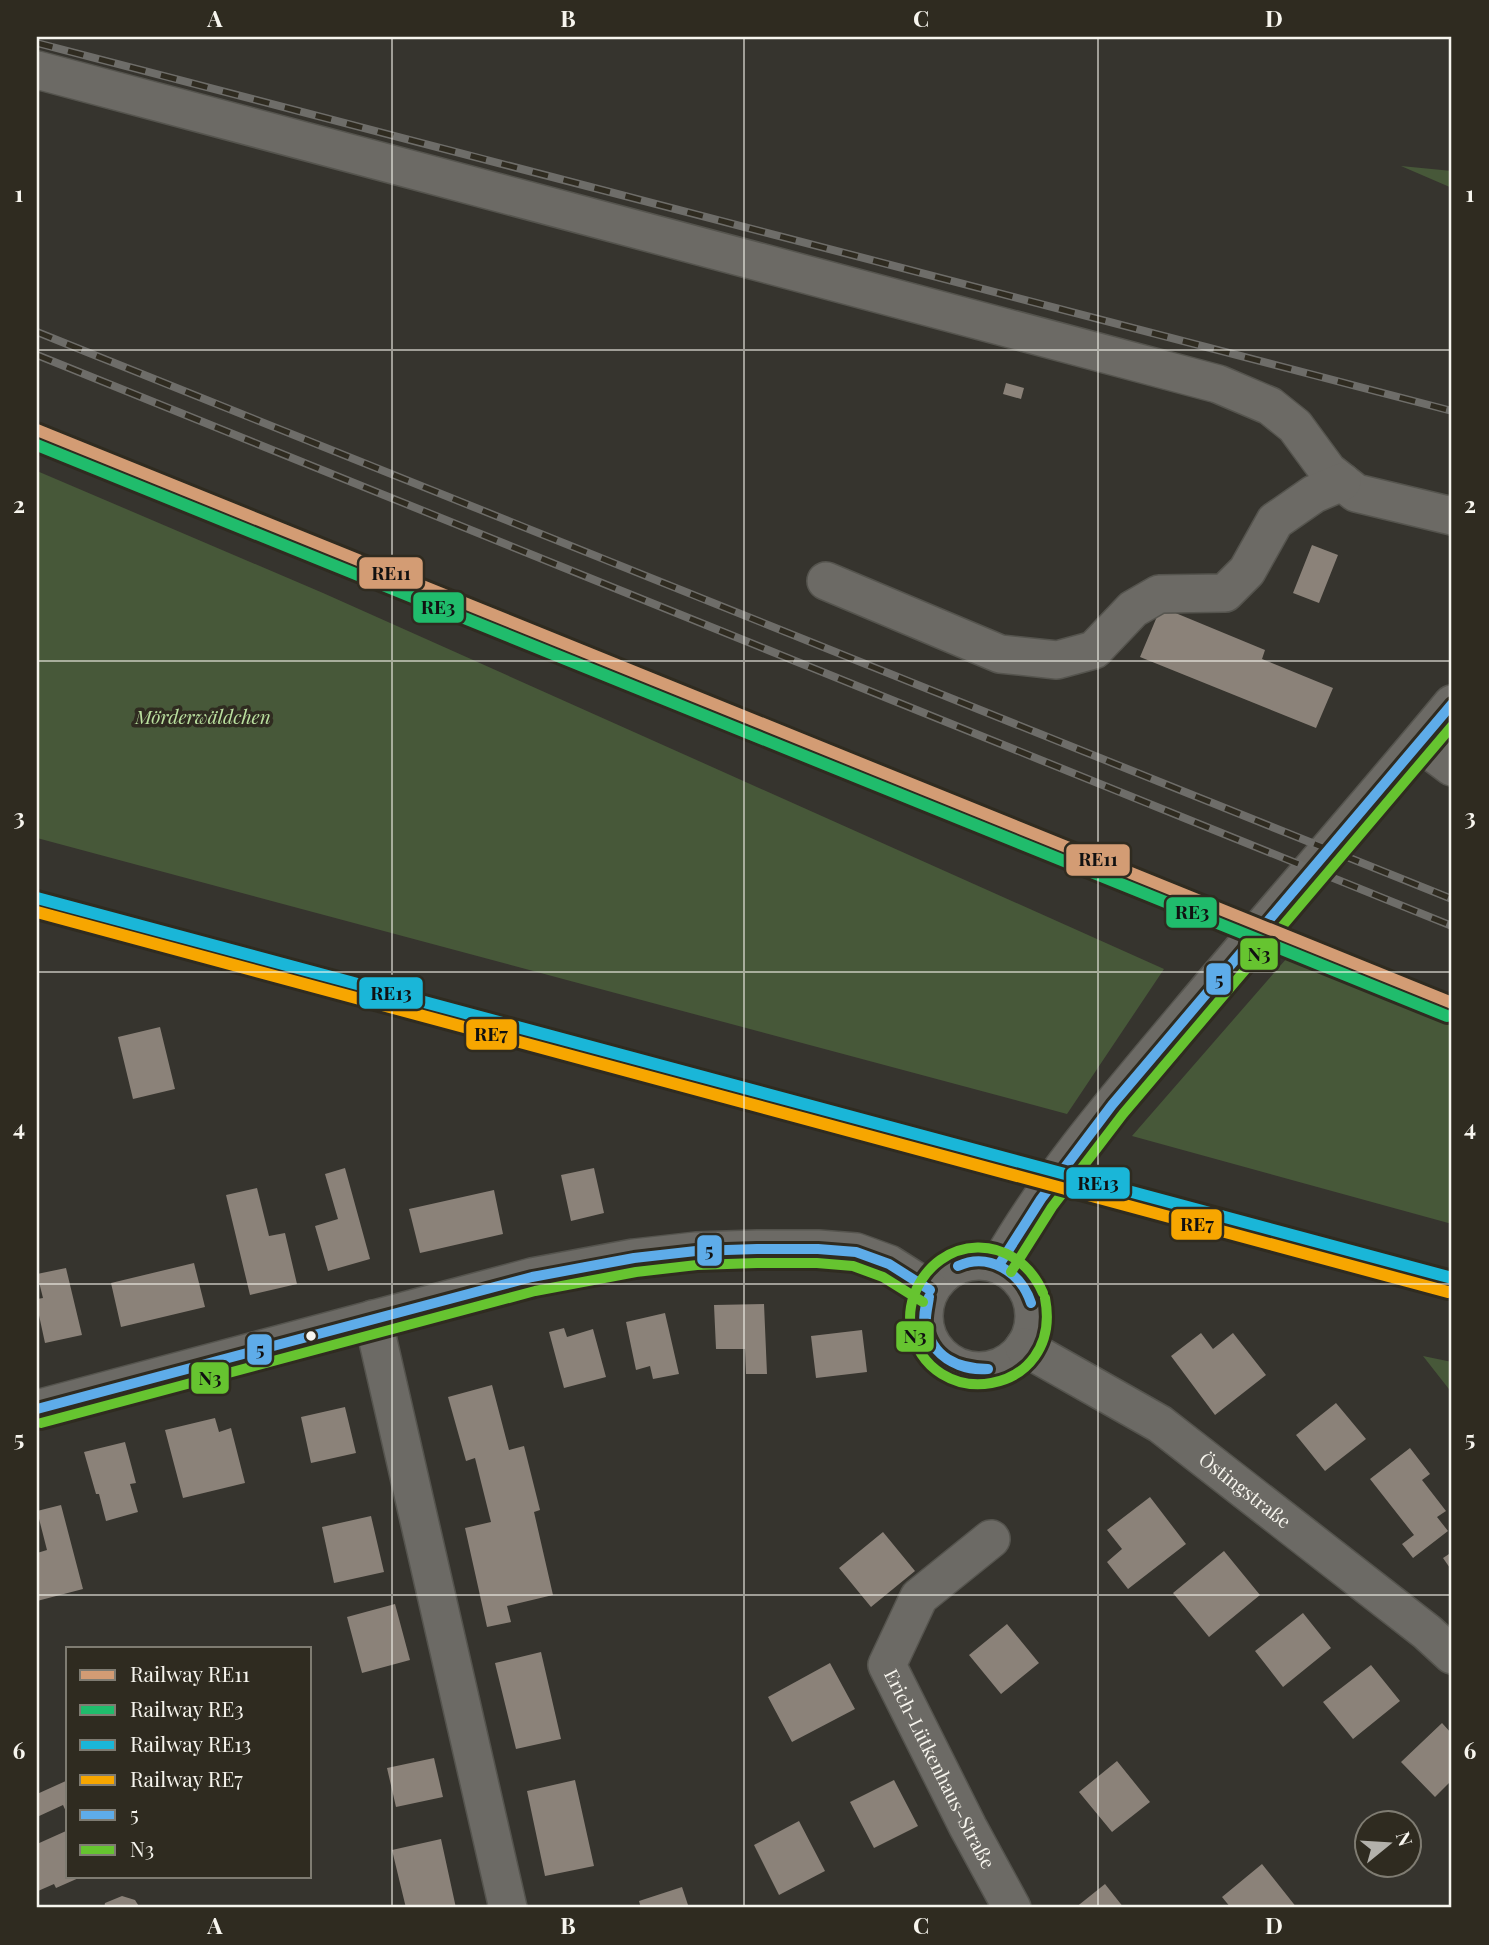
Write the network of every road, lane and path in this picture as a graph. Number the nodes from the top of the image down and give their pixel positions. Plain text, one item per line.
1 (37, 70) edge
2 (1342, 482) junction
3 (1452, 516) edge
4 (826, 580) dead end
5 (1452, 704) edge
6 (1420, 743) junction
7 (1452, 767) edge
8 (999, 1265) junction
9 (930, 1290) junction
10 (373, 1320) junction
11 (1024, 1347) junction
12 (37, 1409) edge
13 (991, 1539) dead end
14 (1452, 1655) edge
15 (509, 1908) edge
16 (1012, 1908) edge

1 - 2 street
2 - 3 street
2 - 4 street
5 - 6 street
6 - 7 street
6 - 8 street
8 - 9 street
8 - 11 street
9 - 10 street
9 - 11 street
10 - 12 street
10 - 15 street
11 - 14 street, Östingstraße
13 - 16 street, Erich-Lütkenhaus-Straße

